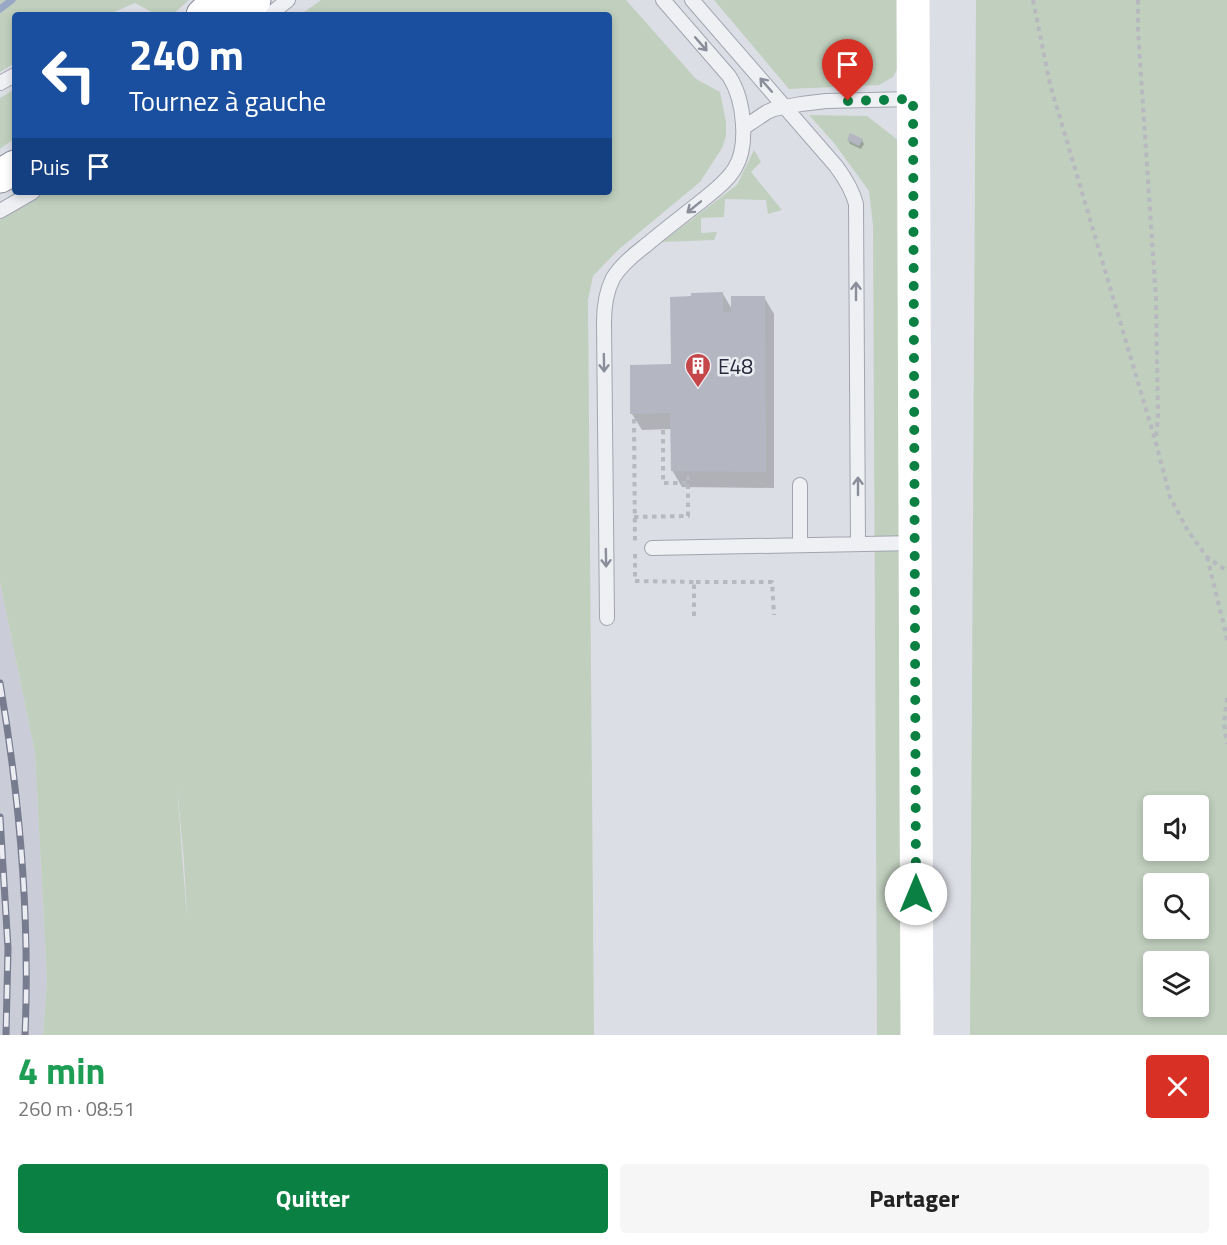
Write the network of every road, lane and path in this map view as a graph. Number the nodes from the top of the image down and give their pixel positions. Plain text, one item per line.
1 (220, 0) edge
2 (254, 0) edge
3 (288, 0) edge
4 (663, 0) edge
5 (692, 0) edge
6 (913, 0) edge
7 (1033, 0) edge
8 (1138, 0) edge
9 (206, 12) edge
10 (240, 12) edge
11 (273, 12) edge
12 (913, 99) junction
13 (784, 107) junction
14 (743, 128) junction
15 (28, 195) edge
16 (0, 211) edge
17 (634, 419) dead end
18 (663, 430) dead end
19 (1156, 442) junction
20 (688, 476) dead end
21 (688, 483) junction
22 (800, 485) dead end
23 (634, 517) junction
24 (915, 543) junction
25 (858, 544) junction
26 (800, 545) junction
27 (652, 548) dead end
28 (1207, 557) junction
29 (1227, 571) edge
30 (694, 582) junction
31 (774, 615) dead end
32 (694, 616) dead end
33 (607, 618) dead end
34 (1227, 641) edge
35 (1227, 699) edge
36 (1227, 744) edge
37 (917, 1035) edge

1 - 9 main road
2 - 10 main road
3 - 11 lane
4 -> 14 lane
13 -> 5 lane
6 - 12 main road
7 - 19 path
8 - 19 path
12 - 13 lane
12 - 24 main road
13 - 14 lane
25 -> 13 lane
14 -> 33 lane
15 - 16 lane
17 - 23 path
18 - 21 path
19 - 28 path
20 - 21 path
21 - 23 path
22 - 26 lane
23 - 30 path
24 - 25 lane
24 - 37 main road
25 - 26 lane
26 - 27 lane
28 - 29 path
28 - 34 path
30 - 31 path
30 - 32 path
35 - 36 path

